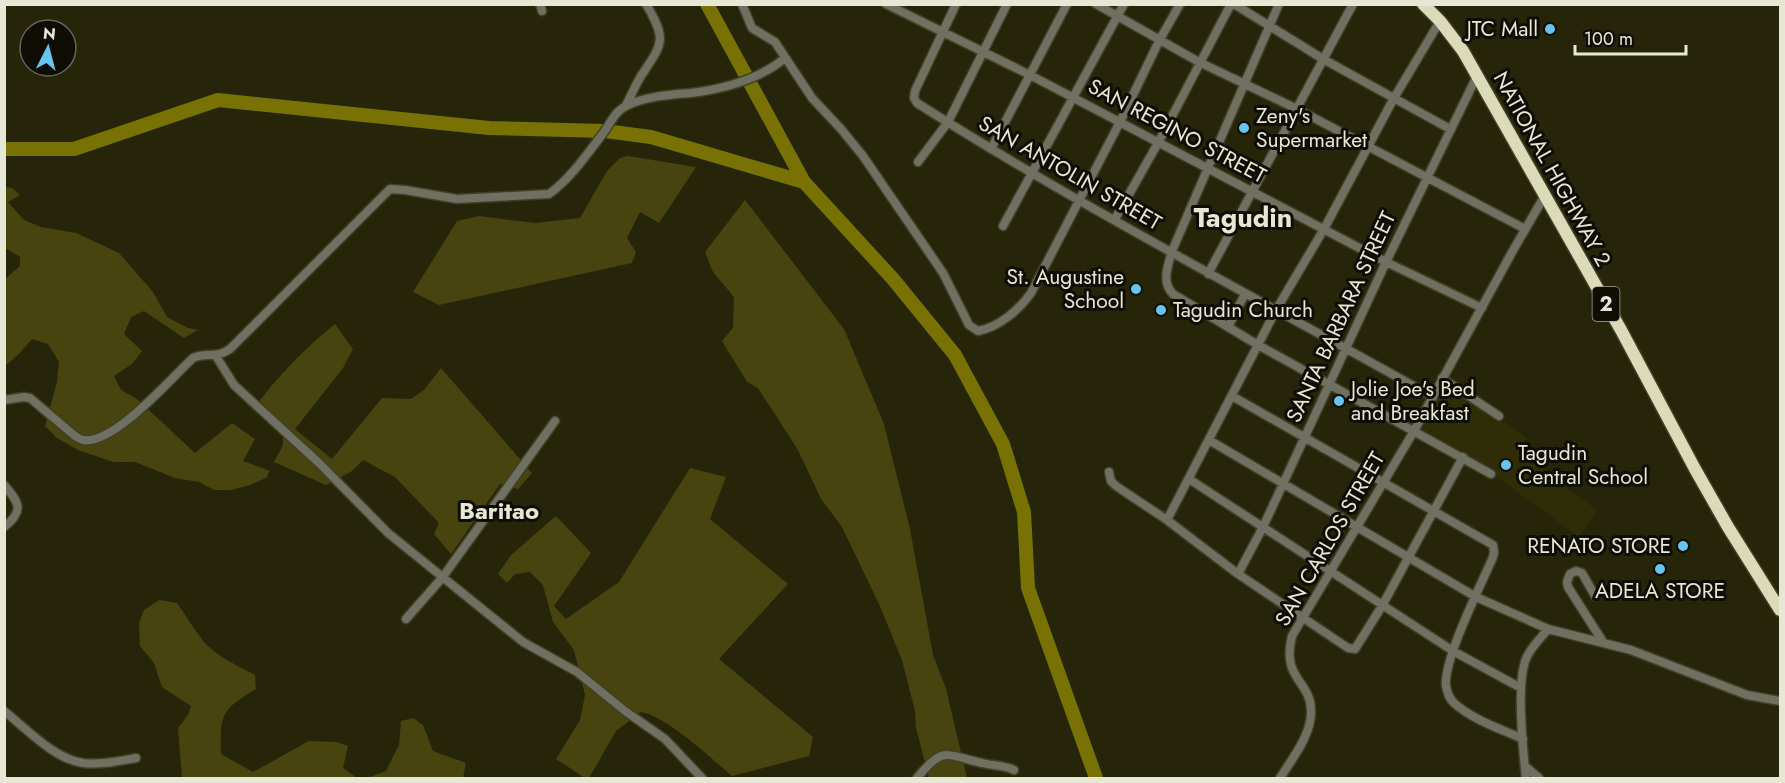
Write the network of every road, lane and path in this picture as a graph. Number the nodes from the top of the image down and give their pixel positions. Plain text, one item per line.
1 (646, 4) edge
2 (742, 4) edge
3 (886, 4) edge
4 (956, 4) edge
5 (1007, 4) edge
6 (1067, 4) edge
7 (1096, 4) edge
8 (1124, 4) edge
9 (1180, 4) edge
10 (1232, 4) edge
11 (1278, 4) edge
12 (1353, 4) edge
13 (1423, 4) edge
14 (901, 8) edge
15 (1117, 16) junction
16 (1440, 21) junction
17 (1269, 26) junction
18 (944, 32) junction
19 (1159, 41) junction
20 (983, 52) junction
21 (785, 58) junction
22 (1323, 59) junction
23 (1199, 62) junction
24 (1030, 75) junction
25 (1477, 76) junction
26 (1246, 83) junction
27 (1073, 97) junction
28 (1394, 98) junction
29 (626, 105) junction
30 (1297, 109) junction
31 (948, 122) junction
32 (1120, 122) junction
33 (1450, 129) junction
34 (1158, 143) junction
35 (1369, 147) junction
36 (991, 149) junction
37 (918, 162) dead end
38 (1209, 169) junction
39 (1033, 173) junction
40 (1428, 177) junction
41 (1253, 191) junction
42 (1544, 197) junction
43 (1080, 200) junction
44 (1115, 219) junction
45 (1003, 226) dead end
46 (1324, 229) junction
47 (1525, 229) junction
48 (1172, 251) junction
49 (1386, 262) junction
50 (1208, 274) junction
51 (1245, 294) junction
52 (1482, 308) junction
53 (1276, 310) junction
54 (1228, 327) junction
55 (1258, 345) junction
56 (1346, 348) junction
57 (216, 356) junction
58 (1442, 378) junction
59 (1329, 385) junction
60 (1232, 396) junction
61 (1433, 397) junction
62 (4, 400) edge
63 (1499, 416) dead end
64 (555, 422) dead end
65 (1414, 431) junction
66 (1305, 436) junction
67 (1209, 440) junction
68 (1463, 457) junction
69 (1109, 472) dead end
70 (1491, 474) dead end
71 (1189, 479) junction
72 (1283, 482) junction
73 (1384, 482) junction
74 (4, 484) edge
75 (1434, 511) junction
76 (1167, 520) junction
77 (4, 527) edge
78 (1263, 527) junction
79 (1358, 527) junction
80 (1408, 557) junction
81 (1330, 571) junction
82 (1238, 574) junction
83 (442, 578) junction
84 (1595, 596) dead end
85 (1476, 597) junction
86 (1382, 606) junction
87 (1780, 610) edge
88 (1302, 618) junction
89 (406, 619) dead end
90 (1548, 628) junction
91 (1603, 642) junction
92 (1453, 651) junction
93 (1521, 688) junction
94 (1780, 701) edge
95 (4, 711) edge
96 (1523, 739) junction
97 (136, 758) dead end
98 (1525, 766) junction
99 (1014, 770) dead end
100 (702, 778) edge
101 (917, 778) edge
102 (1280, 778) edge
103 (1526, 778) edge
104 (1539, 778) edge

1 - 29 street
2 - 21 street
3 - 14 street, SAN REGINO STREET
4 - 18 street
5 - 20 street
6 - 24 street
7 - 15 street
8 - 15 street
9 - 19 street
10 - 17 street
10 - 23 street
11 - 17 street
12 - 22 street
13 - 16 highway, NATIONAL HIGHWAY 2 / 2
14 - 18 street, SAN REGINO STREET
15 - 19 street
15 - 27 street
16 - 25 highway, NATIONAL HIGHWAY 2 / 2
16 - 28 street
17 - 22 street
17 - 26 street
18 - 20 street, SAN REGINO STREET
18 - 31 street, SAN ANTOLIN STREET
19 - 23 street
19 - 32 street
20 - 24 street, SAN REGINO STREET
20 - 31 street
21 - 29 street
21 - 43 street
22 - 28 street
22 - 30 street
23 - 26 street
23 - 34 street
24 - 27 street, SAN REGINO STREET
24 - 36 street
25 - 33 street, SANTA BARBARA STREET
25 - 42 highway, NATIONAL HIGHWAY 2 / 2
26 - 30 street
26 - 38 street
27 - 32 street, SAN REGINO STREET
27 - 39 street
28 - 33 street
28 - 35 street
29 - 57 street
30 - 35 street
30 - 41 street
31 - 36 street, SAN ANTOLIN STREET
31 - 37 street
32 - 34 street, SAN REGINO STREET
32 - 43 street
33 - 40 street, SANTA BARBARA STREET
34 - 38 street, SAN REGINO STREET
34 - 44 street
35 - 40 street
35 - 46 street
36 - 39 street, SAN ANTOLIN STREET
38 - 41 street, SAN REGINO STREET
38 - 48 street
39 - 43 street, SAN ANTOLIN STREET
39 - 45 street
40 - 47 street
40 - 49 street, SANTA BARBARA STREET
41 - 46 street, SAN REGINO STREET
41 - 50 street
42 - 47 street, SAN CARLOS STREET
42 - 87 highway, NATIONAL HIGHWAY 2 / 2
43 - 44 street, SAN ANTOLIN STREET
44 - 48 street, SAN ANTOLIN STREET
46 - 49 street, SAN REGINO STREET
46 - 53 street
47 - 52 street, SAN CARLOS STREET
48 - 50 street, SAN ANTOLIN STREET
48 - 54 street
49 - 52 street, SAN REGINO STREET
49 - 56 street, SANTA BARBARA STREET
50 - 51 street, SAN ANTOLIN STREET
51 - 53 street, SAN ANTOLIN STREET
51 - 54 street
52 - 58 street, SAN CARLOS STREET
53 - 55 street
53 - 56 street, SAN ANTOLIN STREET
54 - 55 street
55 - 59 street
55 - 60 street
56 - 59 street, SANTA BARBARA STREET
56 - 61 street, SAN ANTOLIN STREET
57 - 62 street
57 - 83 street
58 - 61 street, SAN CARLOS STREET
58 - 63 street
59 - 65 street
59 - 66 street, SANTA BARBARA STREET
60 - 66 street
60 - 67 street
61 - 65 street, SAN CARLOS STREET
64 - 83 street
65 - 68 street
65 - 73 street, SAN CARLOS STREET
66 - 72 street, SANTA BARBARA STREET
66 - 73 street
67 - 71 street
67 - 72 street
68 - 70 street
68 - 75 street
69 - 76 street
71 - 76 street
71 - 78 street
72 - 78 street, SANTA BARBARA STREET
72 - 79 street
73 - 75 street
73 - 79 street, SAN CARLOS STREET
74 - 77 street
75 - 80 street
75 - 85 street
76 - 82 street
78 - 81 street
78 - 82 street, SANTA BARBARA STREET
79 - 80 street
79 - 81 street, SAN CARLOS STREET
80 - 85 street
80 - 86 street
81 - 86 street
81 - 88 street, SAN CARLOS STREET
82 - 88 street
83 - 89 street
83 - 100 street
84 - 91 street
85 - 90 street
85 - 92 street
86 - 88 street
86 - 92 street
88 - 102 street, SAN CARLOS STREET
90 - 91 street
90 - 93 street
91 - 94 street
92 - 93 street
92 - 96 street
93 - 96 street
95 - 97 street
96 - 98 street
98 - 103 street
98 - 104 street
99 - 101 street

